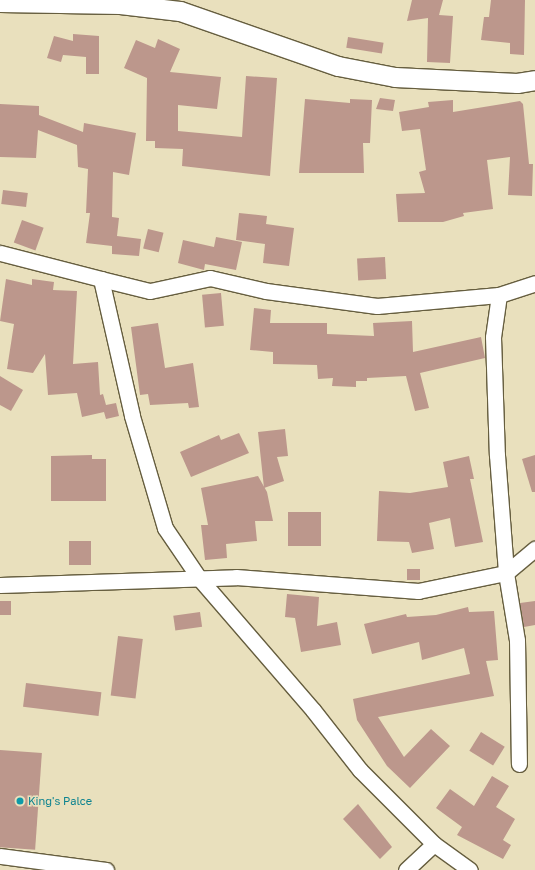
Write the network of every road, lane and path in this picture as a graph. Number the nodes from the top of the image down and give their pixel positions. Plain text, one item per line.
1 (0, 2) edge
2 (82, 2) edge
3 (535, 80) edge
4 (0, 253) edge
5 (101, 279) junction
6 (535, 284) edge
7 (498, 295) junction
8 (535, 549) edge
9 (506, 573) junction
10 (198, 578) junction
11 (0, 585) edge
12 (518, 764) dead end
13 (434, 844) junction
14 (0, 856) edge
15 (106, 870) edge
16 (406, 870) edge
17 (470, 870) edge

1 - 2 main road
2 - 3 main road
4 - 5 street
5 - 7 street
5 - 10 street
6 - 7 street
7 - 9 street
8 - 9 street
9 - 10 street
9 - 12 street
10 - 11 street
10 - 13 street
13 - 16 street
13 - 17 street
14 - 15 street

